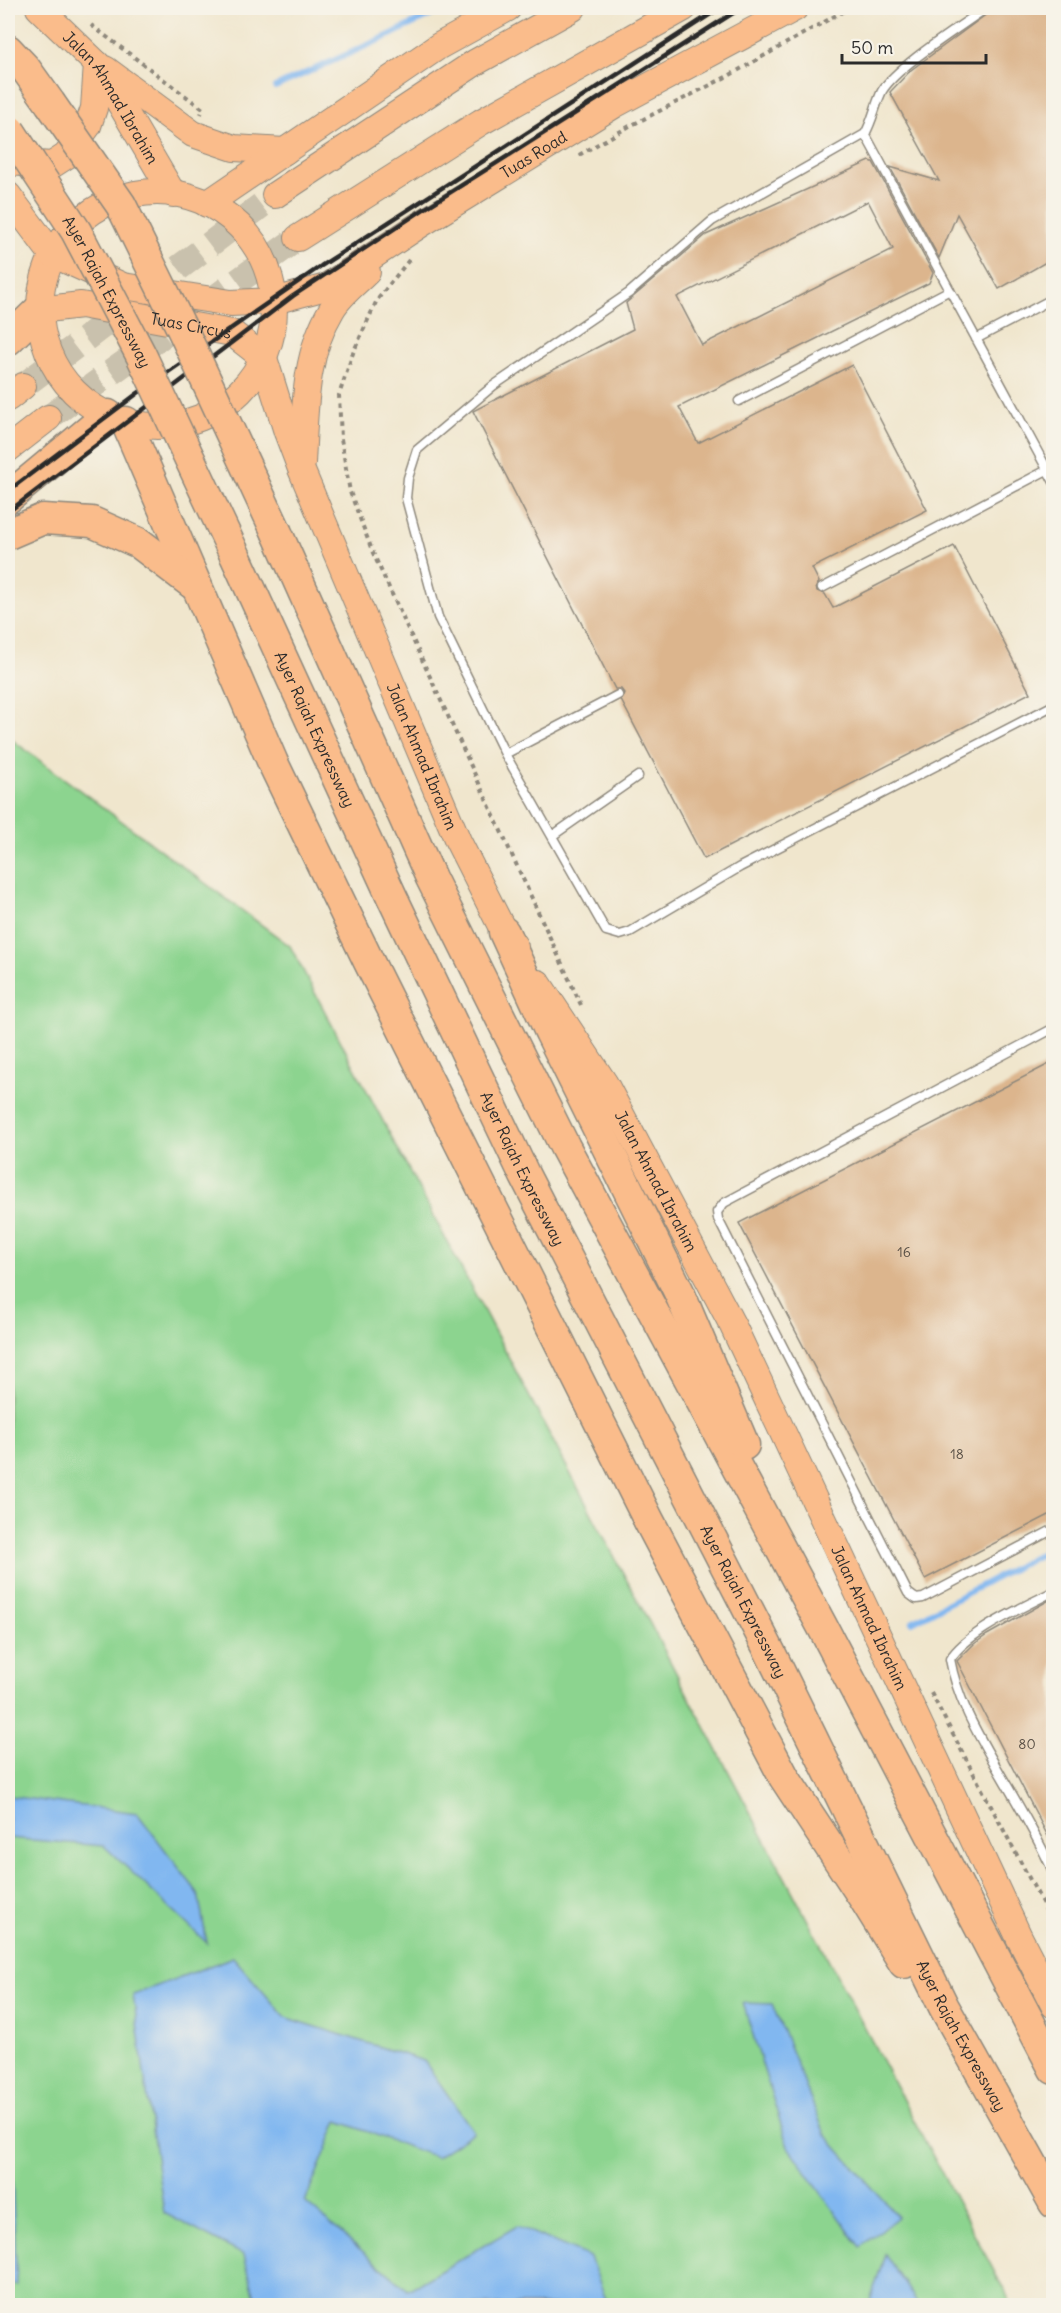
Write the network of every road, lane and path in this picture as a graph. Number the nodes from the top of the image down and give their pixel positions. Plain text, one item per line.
1 (39, 8) edge
2 (507, 8) edge
3 (573, 8) edge
4 (684, 8) edge
5 (795, 8) edge
6 (849, 8) edge
7 (986, 8) edge
8 (90, 24) dead end
9 (8, 50) edge
10 (97, 64) junction
11 (9, 130) edge
12 (193, 134) junction
13 (865, 134) junction
14 (285, 151) junction
15 (578, 155) dead end
16 (8, 162) edge
17 (173, 194) junction
18 (8, 195) edge
19 (275, 195) tunnel mouth
20 (207, 204) junction
21 (421, 224) junction
22 (298, 238) tunnel mouth
23 (52, 254) junction
24 (414, 254) dead end
25 (950, 290) junction
26 (1053, 298) edge
27 (274, 301) junction
28 (39, 310) junction
29 (976, 339) junction
30 (8, 340) edge
31 (264, 357) junction
32 (739, 401) dead end
33 (48, 418) tunnel mouth
34 (117, 419) junction
35 (8, 449) edge
36 (301, 469) junction
37 (1047, 470) junction
38 (1053, 482) edge
39 (8, 498) edge
40 (8, 534) edge
41 (196, 586) junction
42 (822, 588) dead end
43 (618, 695) dead end
44 (1053, 705) edge
45 (505, 754) junction
46 (638, 776) dead end
47 (552, 836) junction
48 (504, 932) junction
49 (581, 1006) dead end
50 (1053, 1028) edge
51 (1053, 1529) edge
52 (1053, 1591) edge
53 (822, 1626) junction
54 (931, 1692) dead end
55 (1053, 1874) edge
56 (1053, 1925) edge
57 (1053, 2006) edge
58 (944, 2007) junction
59 (1053, 2069) edge
60 (1053, 2203) edge

1 - 10 main road, Jalan Ahmad Ibrahim
2 - 14 main road
3 - 19 main road
4 - 22 main road
5 - 21 main road, Tuas Road
6 - 15 path
7 - 13 lane
8 - 12 path
9 - 53 highway, bridge
10 - 12 main road
10 - 16 main road
10 - 17 main road, Jalan Ahmad Ibrahim
11 - 58 highway, Ayer Rajah Expressway, bridge
12 - 14 main road
13 - 25 lane
13 - 45 lane
14 - 20 main road
17 - 20 main road
17 - 23 main road
18 - 23 main road
20 - 27 main road
21 - 27 main road, Tuas Road
21 - 36 main road
23 - 27 main road, Tuas Circus
23 - 28 main road
24 - 49 path
25 - 29 lane
25 - 32 lane
26 - 29 lane
27 - 31 main road
28 - 30 highway
28 - 31 main road, Tuas Circus
28 - 34 main road
29 - 37 lane
31 - 34 main road
31 - 36 main road, Jalan Ahmad Ibrahim
33 - 35 main road
34 - 39 highway
34 - 41 highway
36 - 48 main road, Jalan Ahmad Ibrahim
37 - 38 lane
37 - 42 lane
40 - 41 highway
41 - 58 highway
43 - 45 lane
44 - 47 lane
45 - 47 lane
46 - 47 lane
48 - 53 highway
48 - 57 main road, Jalan Ahmad Ibrahim
50 - 51 lane
52 - 55 lane
53 - 59 highway
54 - 56 path
58 - 60 highway, Ayer Rajah Expressway

